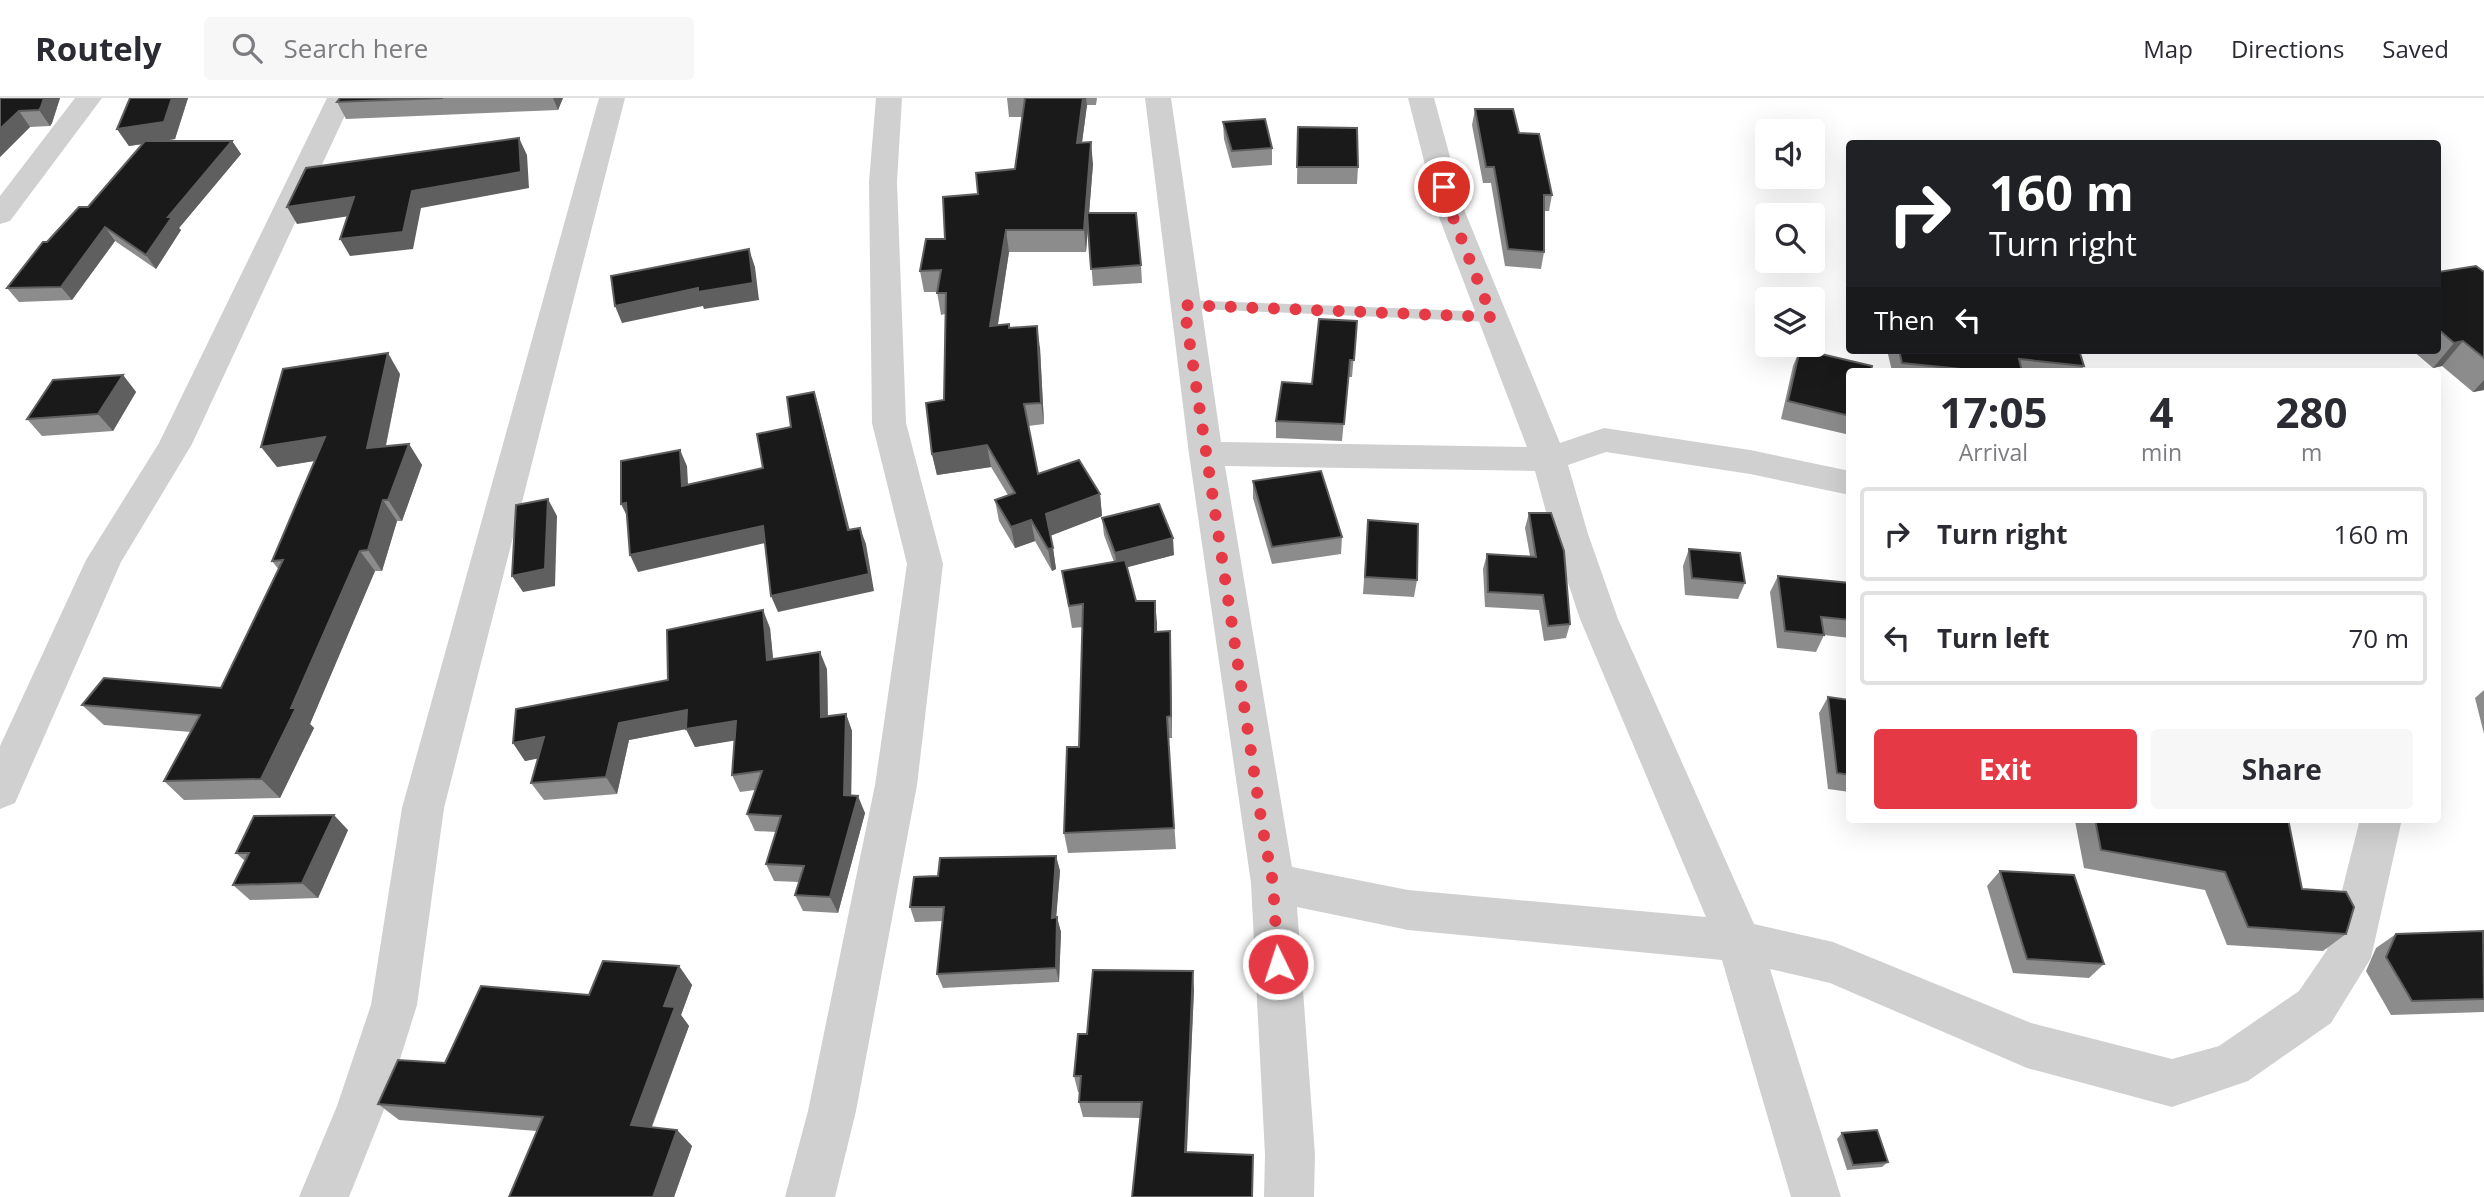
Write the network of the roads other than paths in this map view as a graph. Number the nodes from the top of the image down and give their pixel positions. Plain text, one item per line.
1 (89, 98) edge
2 (340, 98) edge
3 (612, 98) edge
4 (889, 98) edge
5 (1158, 98) edge
6 (1421, 98) edge
7 (0, 215) edge
8 (1184, 305) junction
9 (1492, 317) junction
10 (1206, 454) junction
11 (1549, 458) junction
12 (1846, 482) edge
13 (0, 791) edge
14 (2380, 823) edge
15 (1273, 883) junction
16 (1739, 941) junction
17 (324, 1197) edge
18 (810, 1197) edge
19 (1289, 1197) edge
20 (1816, 1197) edge

1 - 7 street
2 - 13 street
3 - 17 street
4 - 18 street
5 - 8 street
6 - 9 street
8 - 9 lane
8 - 10 street
9 - 11 street
10 - 11 street
10 - 15 street
11 - 12 street
11 - 16 street
14 - 16 street
15 - 16 street
15 - 19 street
16 - 20 street

